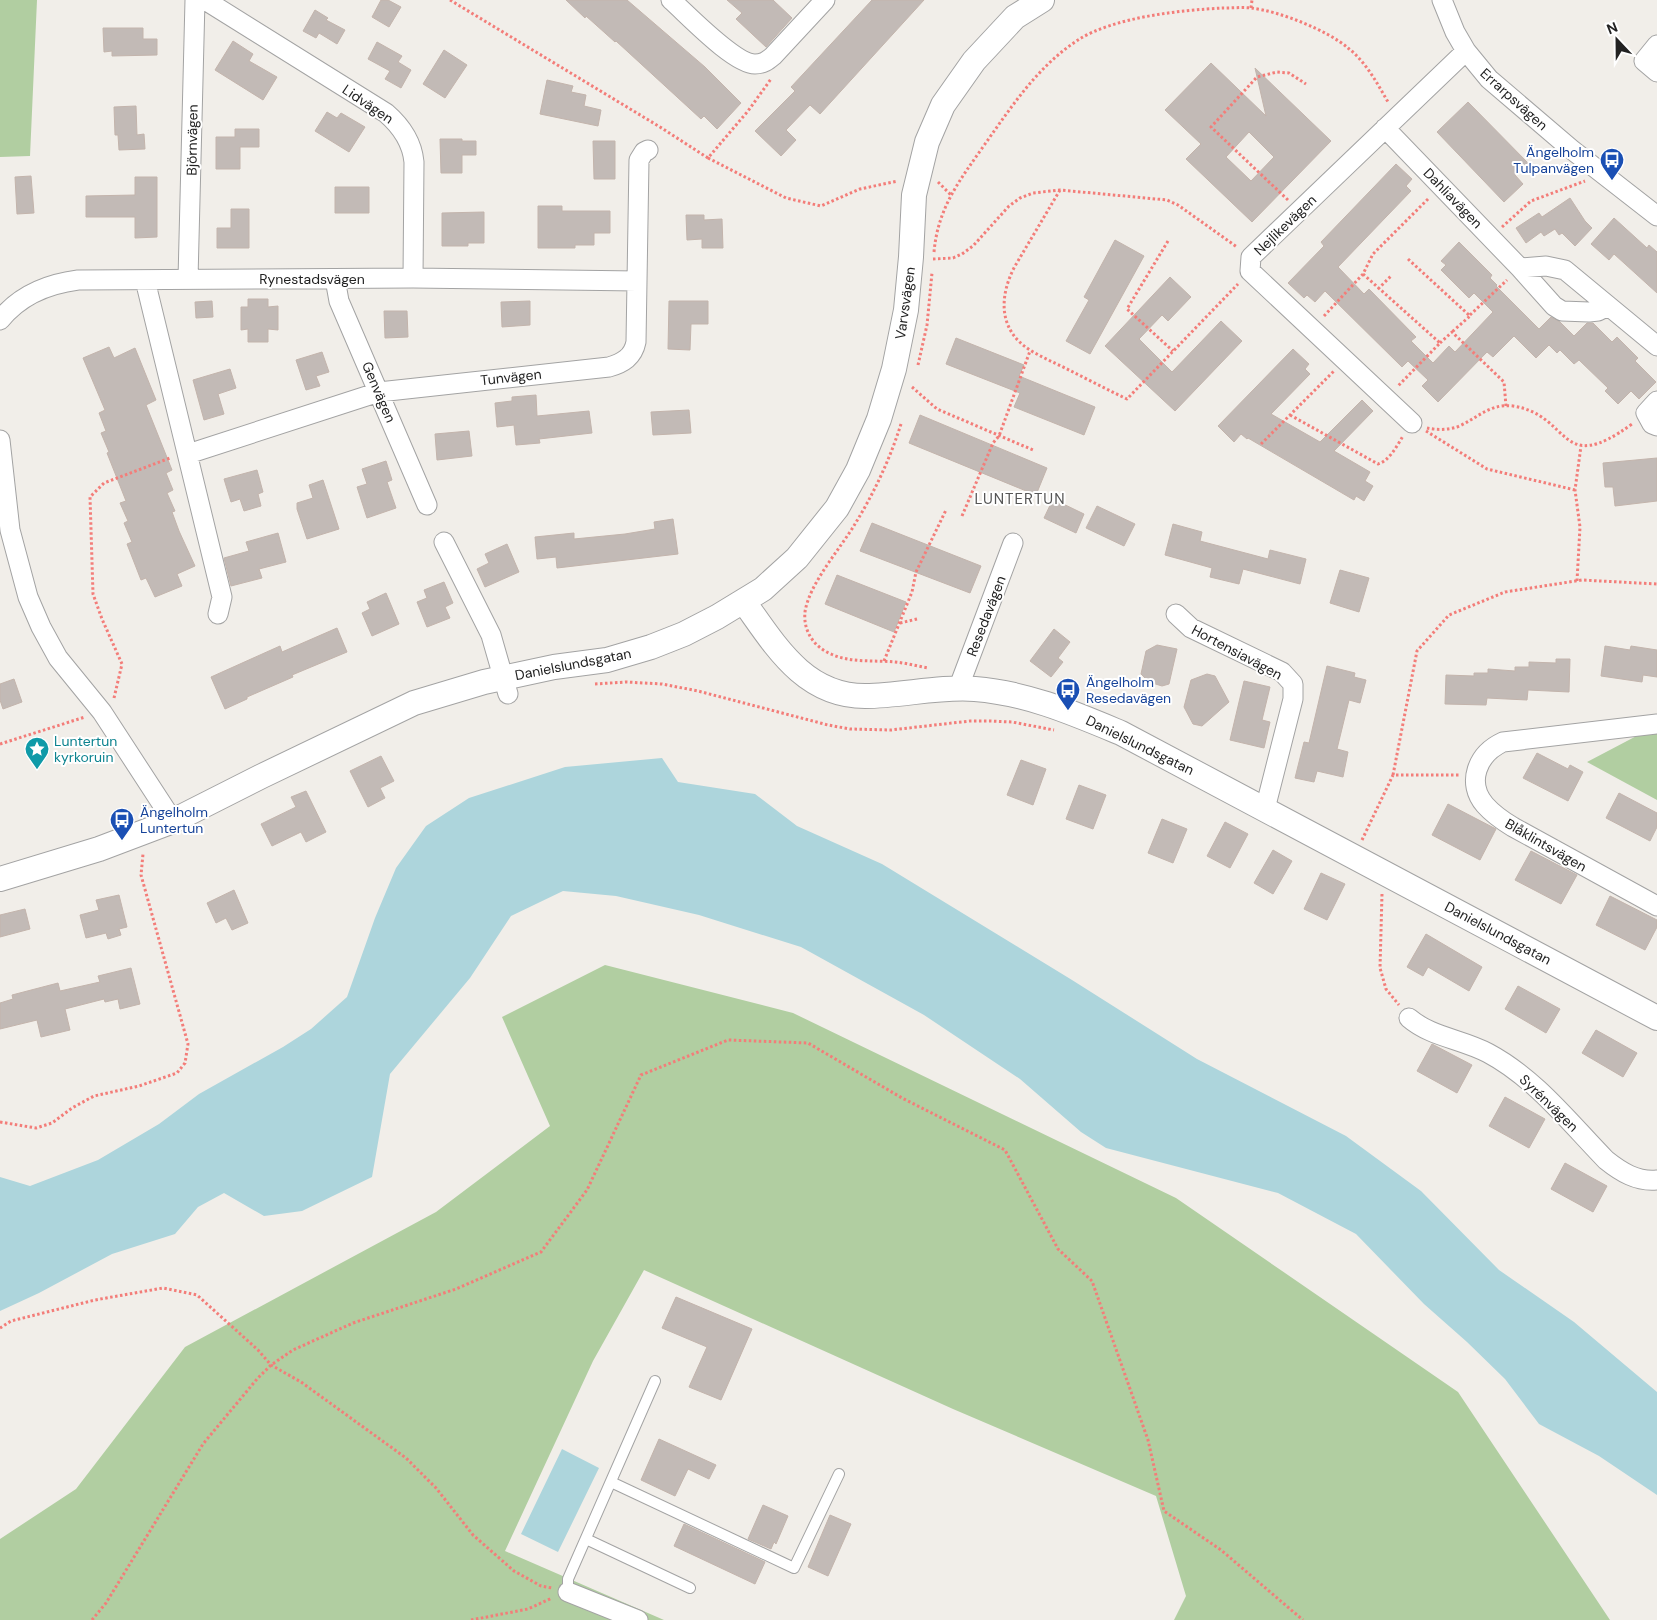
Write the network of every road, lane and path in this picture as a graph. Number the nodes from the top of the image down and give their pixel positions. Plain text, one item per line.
1 (195, 0) edge
2 (205, 0) edge
3 (450, 0) edge
4 (672, 0) edge
5 (825, 0) edge
6 (1042, 0) edge
7 (1252, 0) edge
8 (1442, 0) edge
9 (1250, 8) junction
10 (1657, 45) edge
11 (1466, 50) junction
12 (773, 56) junction
13 (1657, 72) edge
14 (1306, 84) dead end
15 (1391, 122) junction
16 (648, 150) dead end
17 (708, 158) junction
18 (1604, 174) junction
19 (917, 180) junction
20 (1441, 186) junction
21 (1060, 190) junction
22 (951, 195) junction
23 (1654, 207) edge
24 (1299, 211) junction
25 (1490, 237) junction
26 (1168, 241) dead end
27 (933, 259) junction
28 (1408, 259) dead end
29 (1251, 264) junction
30 (1520, 268) junction
31 (1363, 274) junction
32 (1391, 276) dead end
33 (413, 278) junction
34 (188, 279) junction
35 (335, 279) junction
36 (146, 280) junction
37 (637, 281) junction
38 (1378, 289) junction
39 (1608, 306) junction
40 (1470, 315) dead end
41 (0, 320) edge
42 (1312, 329) junction
43 (1452, 332) junction
44 (1440, 343) junction
45 (1657, 346) edge
46 (1031, 351) junction
47 (1173, 351) junction
48 (1345, 360) junction
49 (916, 370) dead end
50 (379, 392) junction
51 (910, 395) dead end
52 (1386, 398) junction
53 (1506, 406) junction
54 (1653, 414) edge
55 (1290, 415) junction
56 (902, 419) dead end
57 (1415, 424) junction
58 (1000, 436) junction
59 (0, 440) edge
60 (1261, 444) dead end
61 (1582, 446) junction
62 (1033, 450) dead end
63 (188, 454) junction
64 (1575, 490) junction
65 (427, 505) dead end
66 (946, 510) dead end
67 (962, 516) dead end
68 (444, 542) dead end
69 (1013, 543) dead end
70 (1577, 581) junction
71 (1657, 584) edge
72 (744, 602) junction
73 (218, 614) dead end
74 (1176, 614) dead end
75 (917, 619) dead end
76 (900, 623) junction
77 (884, 662) junction
78 (930, 669) dead end
79 (590, 685) dead end
80 (506, 686) junction
81 (958, 689) junction
82 (102, 712) junction
83 (1657, 724) edge
84 (1057, 731) dead end
85 (0, 744) edge
86 (1476, 775) junction
87 (1393, 776) junction
88 (1265, 809) junction
89 (173, 820) junction
90 (1367, 828) dead end
91 (151, 849) dead end
92 (143, 853) junction
93 (139, 856) dead end
94 (0, 879) edge
95 (1390, 895) dead end
96 (1657, 906) edge
97 (1409, 1018) joint
98 (1657, 1018) edge
99 (0, 1122) edge
100 (1657, 1180) edge
101 (0, 1328) edge
102 (271, 1365) junction
103 (655, 1382) dead end
104 (839, 1474) dead end
105 (611, 1482) junction
106 (586, 1539) junction
107 (690, 1588) dead end
108 (568, 1592) junction
109 (92, 1620) edge
110 (471, 1620) edge
111 (638, 1620) edge
112 (1303, 1620) edge

1 - 34 street, Björnvägen
2 - 33 street, Lidvägen
3 - 17 path
4 - 12 street
5 - 12 street
6 - 19 street, Varvsvägen
7 - 9 path
8 - 11 street, Errarpsvägen
9 - 15 path
9 - 22 path
10 - 13 street
11 - 15 street, Nejlikevägen
11 - 18 street, Errarpsvägen
12 - 17 path
14 - 24 path
15 - 20 street, Dahliavägen
15 - 24 street, Nejlikevägen
16 - 37 street, Tunvägen
17 - 19 path
18 - 23 street, Errarpsvägen
18 - 25 path
19 - 22 path
19 - 72 street, Varvsvägen
20 - 25 street, Dahliavägen
20 - 31 path
21 - 27 path
21 - 29 path
21 - 46 path
22 - 27 path
24 - 29 street, Nejlikevägen
25 - 30 street, Dahliavägen
26 - 47 path
27 - 49 path
28 - 43 path
29 - 42 street, Nejlikevägen
29 - 47 path
30 - 39 street
30 - 39 street, Dahliavägen
30 - 40 path
31 - 38 path
31 - 42 path
32 - 38 path
33 - 35 street, Rynestadsvägen
33 - 37 street, Rynestadsvägen
34 - 35 street, Rynestadsvägen
34 - 36 street, Rynestadsvägen
35 - 50 street, Genvägen
36 - 41 street, Rynestadsvägen
36 - 63 street
37 - 50 street, Tunvägen
38 - 44 path
39 - 45 street
42 - 48 street, Nejlikevägen
43 - 44 path
43 - 53 path
44 - 52 path
46 - 47 path
46 - 58 path
48 - 52 street, Nejlikevägen
48 - 55 path
50 - 63 street, Tunvägen
50 - 65 street, Genvägen
51 - 58 path
52 - 57 street, Nejlikevägen
53 - 57 path
53 - 61 path
54 - 61 path
55 - 57 path
55 - 60 path
56 - 77 path
57 - 64 path
58 - 62 path
58 - 67 path
59 - 82 street
61 - 64 path
63 - 73 street
63 - 82 path
64 - 70 path
66 - 76 path
68 - 80 street
69 - 81 street, Resedavägen
70 - 71 path
70 - 87 path
72 - 80 street, Danielslundsgatan
72 - 81 street, Danielslundsgatan
74 - 88 street, Hortensiavägen
75 - 76 path
76 - 77 path
77 - 78 path
79 - 84 path
80 - 89 street, Danielslundsgatan
81 - 88 street, Danielslundsgatan
82 - 85 path
82 - 89 street
83 - 86 street
86 - 87 path
86 - 96 street, Blåklintsvägen
87 - 90 path
88 - 98 street, Danielslundsgatan
89 - 94 street, Danielslundsgatan
91 - 92 path
92 - 93 path
92 - 99 path
95 - 97 path
97 - 100 street, Syrénvägen
101 - 102 path
102 - 108 path
102 - 109 path
102 - 112 path
103 - 105 lane
104 - 105 lane
105 - 106 lane
106 - 107 lane
106 - 108 lane
108 - 110 path
108 - 111 street

